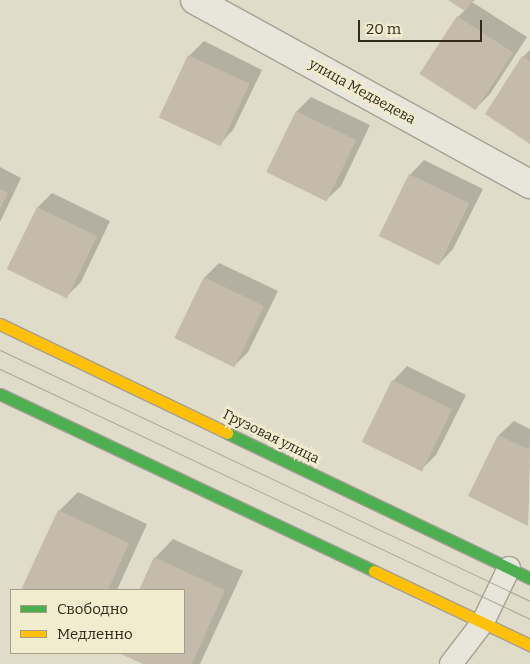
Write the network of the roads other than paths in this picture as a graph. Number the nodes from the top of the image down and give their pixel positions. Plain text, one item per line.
1 (195, 0) edge
2 (530, 184) edge
3 (0, 324) edge
4 (0, 394) edge
5 (509, 568) junction
6 (530, 578) edge
7 (483, 622) junction
8 (530, 644) edge
9 (450, 664) edge

1 - 2 street, улица Медведева
3 - 5 street, Грузовая улица
4 - 7 street
5 - 6 street, Грузовая улица
5 - 7 lane
7 - 8 street
7 - 9 lane

